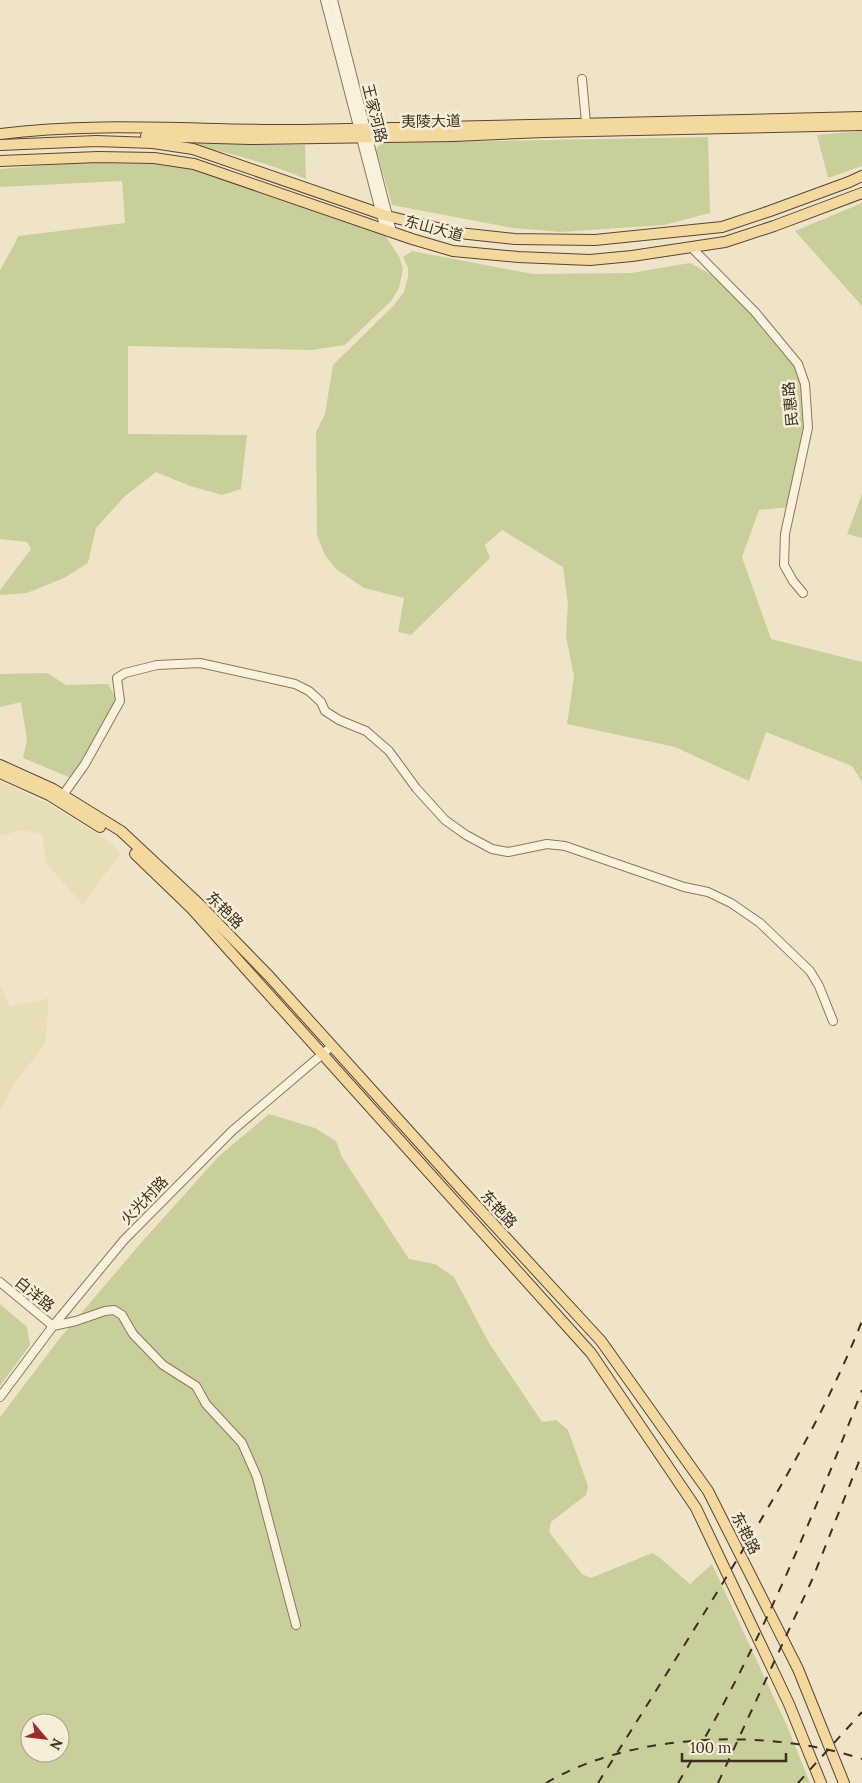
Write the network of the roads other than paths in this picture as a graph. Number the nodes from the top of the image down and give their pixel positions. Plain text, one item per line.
1 (325, 0) edge
2 (333, 0) edge
3 (582, 79) dead end
4 (862, 117) edge
5 (586, 123) junction
6 (862, 125) edge
7 (362, 133) junction
8 (0, 134) edge
9 (0, 144) edge
10 (0, 161) edge
11 (862, 176) edge
12 (862, 193) edge
13 (383, 215) junction
14 (388, 231) junction
15 (691, 247) junction
16 (803, 593) dead end
17 (0, 765) edge
18 (0, 773) edge
19 (63, 795) junction
20 (833, 1021) dead end
21 (332, 1046) junction
22 (322, 1054) junction
23 (0, 1282) edge
24 (53, 1326) junction
25 (0, 1397) edge
26 (296, 1625) dead end
27 (821, 1783) edge
28 (844, 1783) edge

1 - 7 street, 王家河路
2 - 7 street, 王家河路
3 - 5 street
4 - 5 main road, 夷陵大道
5 - 7 main road, 夷陵大道
6 - 7 main road, 夷陵大道
7 - 8 main road, 夷陵大道
7 - 9 main road, 夷陵大道
7 - 13 street, 王家河路
9 - 13 main road, 东山大道
10 - 14 main road, 东山大道
11 - 13 main road, 东山大道
12 - 15 main road, 东山大道
13 - 14 street, 王家河路
14 - 15 main road, 东山大道
15 - 16 street, 民惠路
17 - 19 main road, 东艳路
18 - 22 main road, 东艳路
19 - 20 street
19 - 21 main road, 东艳路
21 - 22 street, 火光村路
21 - 28 main road, 东艳路
22 - 24 street, 火光村路
22 - 27 main road, 东艳路
23 - 24 street, 白洋路
24 - 25 street, 火光村路
24 - 26 street

